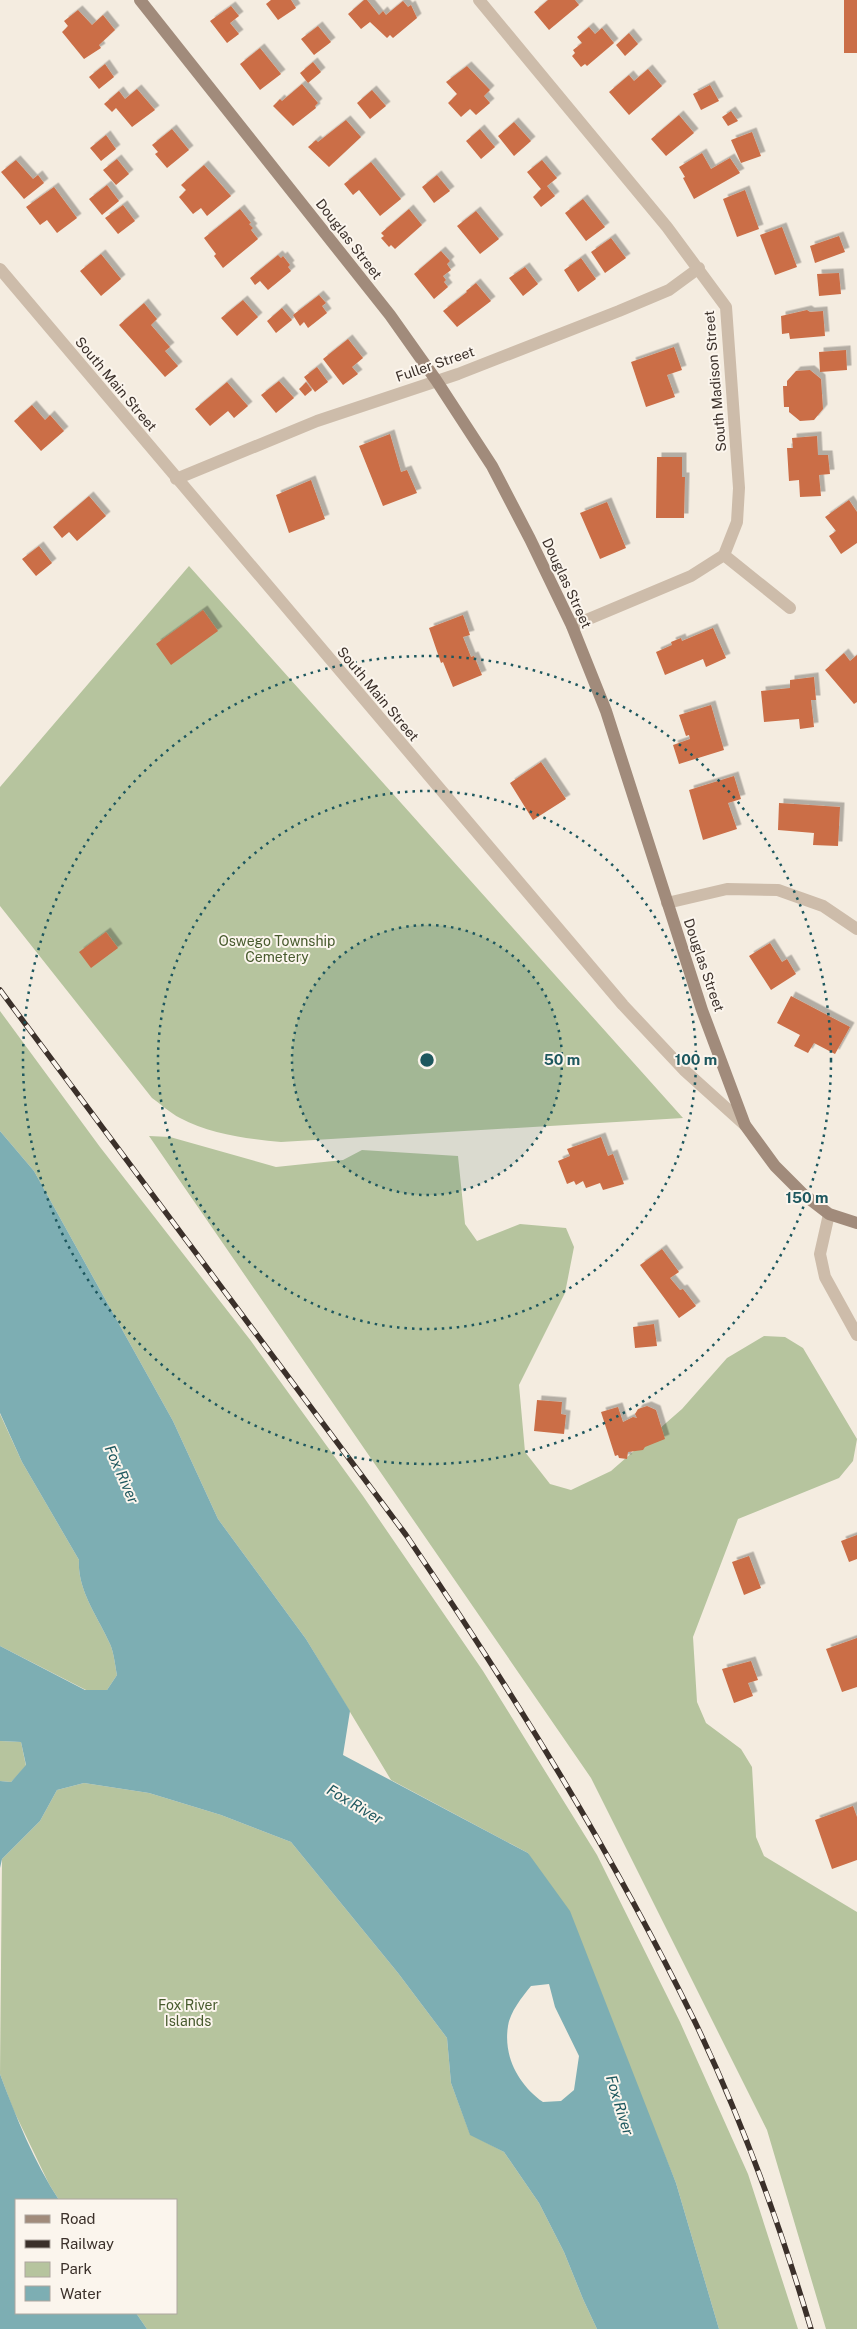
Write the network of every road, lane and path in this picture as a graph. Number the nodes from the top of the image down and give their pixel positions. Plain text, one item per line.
1 (140, 0) edge
2 (479, 0) edge
3 (699, 268) junction
4 (0, 270) edge
5 (436, 380) junction
6 (176, 479) junction
7 (724, 556) junction
8 (790, 608) dead end
9 (572, 626) junction
10 (667, 903) junction
11 (857, 929) edge
12 (745, 1125) junction
13 (829, 1214) junction
14 (857, 1223) edge
15 (857, 1335) edge

1 - 5 street, Douglas Street
2 - 3 street, South Madison Street
3 - 5 street, Fuller Street
3 - 7 street, South Madison Street
4 - 6 street, South Main Street
5 - 6 street, Fuller Street
5 - 9 street, Douglas Street
6 - 12 street, South Main Street
7 - 8 street
7 - 9 street
9 - 10 street, Douglas Street
10 - 11 street
10 - 12 street, Douglas Street
12 - 13 street, Douglas Street
13 - 14 street, Douglas Street
13 - 15 street

